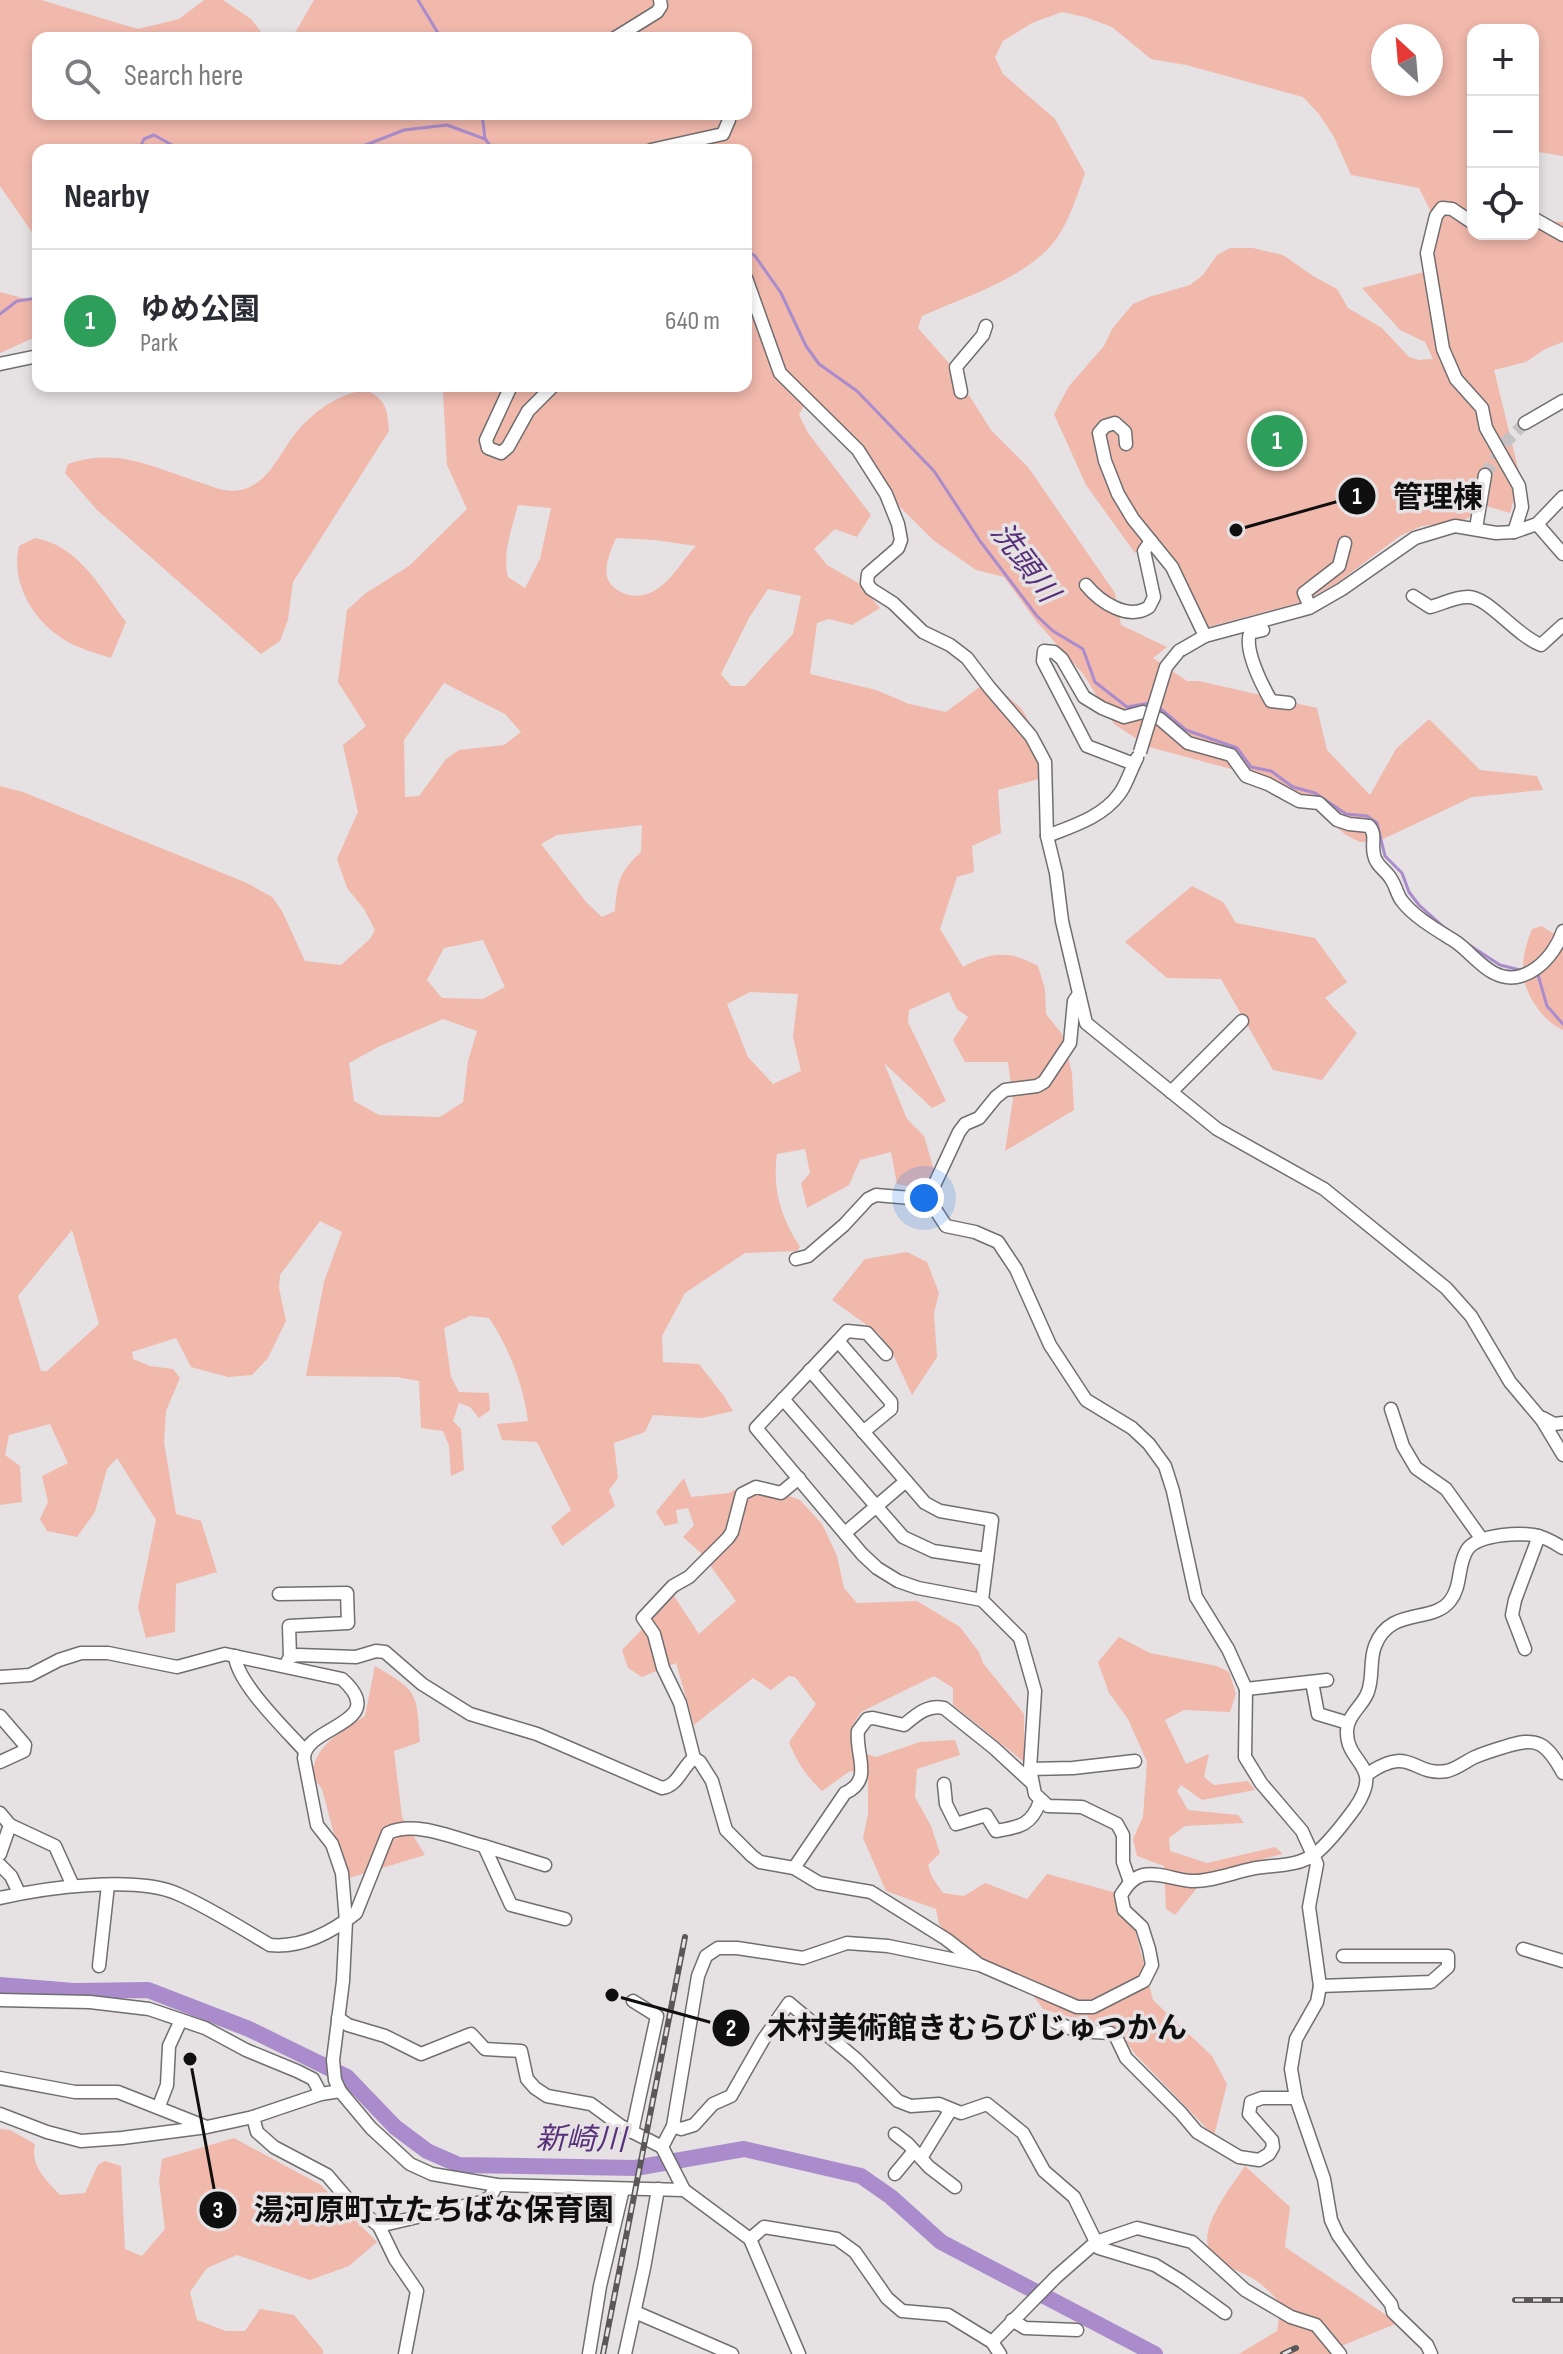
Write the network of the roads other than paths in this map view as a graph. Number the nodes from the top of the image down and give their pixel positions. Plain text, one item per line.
1 (660, 0) edge
2 (625, 32) edge
3 (729, 120) edge
4 (678, 144) edge
5 (1467, 219) edge
6 (1539, 221) edge
7 (1563, 235) edge
8 (752, 295) edge
9 (986, 326) dead end
10 (32, 357) edge
11 (0, 364) edge
12 (508, 392) edge
13 (547, 392) edge
14 (961, 392) dead end
15 (1563, 401) edge
16 (1525, 423) tunnel mouth
17 (1126, 444) dead end
18 (1485, 475) tunnel mouth
19 (1563, 497) edge
20 (1537, 524) junction
21 (1476, 528) junction
22 (1514, 532) junction
23 (1151, 541) junction
24 (1345, 543) dead end
25 (1563, 554) edge
26 (1086, 585) dead end
27 (1413, 596) dead end
28 (1309, 607) junction
29 (1563, 625) edge
30 (1205, 636) junction
31 (1289, 703) dead end
32 (1137, 758) junction
33 (1047, 836) junction
34 (1563, 931) edge
35 (1079, 994) junction
36 (1242, 1021) dead end
37 (1171, 1092) junction
38 (931, 1192) junction
39 (796, 1259) dead end
40 (838, 1341) junction
41 (886, 1354) dead end
42 (810, 1370) junction
43 (783, 1399) junction
44 (1391, 1409) dead end
45 (1542, 1420) junction
46 (1563, 1423) edge
47 (863, 1432) junction
48 (1563, 1455) edge
49 (799, 1478) junction
50 (906, 1481) junction
51 (875, 1507) junction
52 (845, 1533) junction
53 (1539, 1536) junction
54 (1481, 1538) junction
55 (1563, 1548) edge
56 (987, 1559) junction
57 (279, 1594) dead end
58 (982, 1600) junction
59 (1525, 1649) dead end
60 (235, 1656) junction
61 (288, 1662) junction
62 (0, 1677) edge
63 (1327, 1680) dead end
64 (1312, 1682) junction
65 (1246, 1689) junction
66 (0, 1716) edge
67 (1348, 1723) junction
68 (304, 1750) junction
69 (694, 1758) junction
70 (1135, 1761) dead end
71 (0, 1762) edge
72 (1030, 1769) junction
73 (1563, 1773) edge
74 (1366, 1775) junction
75 (1032, 1783) junction
76 (944, 1784) dead end
77 (1040, 1801) junction
78 (0, 1813) edge
79 (10, 1825) junction
80 (484, 1846) junction
81 (0, 1854) edge
82 (1314, 1854) junction
83 (0, 1865) edge
84 (545, 1865) dead end
85 (794, 1868) junction
86 (1130, 1882) junction
87 (108, 1885) junction
88 (73, 1886) junction
89 (19, 1893) junction
90 (0, 1898) edge
91 (565, 1919) dead end
92 (346, 1921) junction
93 (1523, 1949) dead end
94 (1343, 1956) dead end
95 (1361, 1956) junction
96 (1563, 1961) edge
97 (980, 1965) junction
98 (99, 1966) dead end
99 (1361, 1984) junction
100 (1320, 1986) junction
101 (0, 2000) edge
102 (633, 2001) dead end
103 (338, 2018) junction
104 (181, 2020) junction
105 (1055, 2022) dead end
106 (0, 2078) edge
107 (337, 2086) junction
108 (321, 2094) junction
109 (1296, 2098) junction
110 (159, 2106) junction
111 (950, 2111) junction
112 (0, 2114) edge
113 (253, 2117) junction
114 (673, 2126) junction
115 (207, 2127) junction
116 (632, 2132) junction
117 (895, 2134) dead end
118 (664, 2150) junction
119 (918, 2154) junction
120 (895, 2174) dead end
121 (497, 2185) junction
122 (955, 2187) dead end
123 (623, 2189) junction
124 (658, 2189) junction
125 (684, 2190) junction
126 (379, 2226) junction
127 (750, 2239) junction
128 (1096, 2242) junction
129 (635, 2312) junction
130 (1225, 2313) dead end
131 (1012, 2320) junction
132 (1077, 2330) dead end
133 (992, 2342) junction
134 (405, 2354) edge
135 (589, 2354) edge
136 (625, 2354) edge
137 (732, 2354) edge
138 (799, 2354) edge
139 (1000, 2354) edge
140 (1340, 2354) edge
141 (1431, 2354) edge

1 - 2 street
3 - 4 street
5 - 22 street
6 - 7 street
8 - 33 street
9 - 14 street
10 - 11 street
12 - 13 street
15 - 16 street
17 - 23 street
18 - 21 street
19 - 20 street
20 - 22 street
20 - 25 street
21 - 22 street
21 - 28 street
23 - 26 street
23 - 30 street
24 - 28 street
27 - 29 street
28 - 30 street
28 - 31 street
30 - 32 street, bridge
32 - 33 street
32 - 34 street
33 - 35 street
35 - 37 street
35 - 38 street
36 - 37 street
37 - 45 street
38 - 39 street
38 - 65 street
40 - 41 street
40 - 42 street
40 - 47 street
42 - 43 street
42 - 47 street
43 - 49 street
43 - 51 street
44 - 54 street
45 - 46 street
45 - 48 street
47 - 50 street
49 - 52 street
49 - 69 street
50 - 51 street
50 - 56 street
51 - 52 street
51 - 56 street
52 - 58 street
53 - 54 street
53 - 55 street
53 - 59 street
54 - 67 street
56 - 58 street
57 - 61 street
58 - 72 street
60 - 61 street
60 - 62 street
60 - 68 street
61 - 68 street
61 - 69 street
63 - 64 street
64 - 65 street
64 - 67 street
65 - 82 street
66 - 71 street
67 - 74 street
68 - 92 street
69 - 85 street
70 - 72 street
72 - 75 street
73 - 74 street
74 - 82 street
75 - 77 street
75 - 85 street
76 - 77 street
77 - 86 street
78 - 79 street
79 - 81 street
79 - 88 street
80 - 84 street
80 - 91 street
80 - 92 street
82 - 86 street
82 - 100 street
83 - 89 street
85 - 97 street
86 - 97 street
87 - 88 street
87 - 92 street
87 - 98 street
88 - 89 street
89 - 90 street
92 - 103 street
93 - 96 street
94 - 95 street
95 - 99 street
95 - 99 street
97 - 114 street
99 - 100 street
100 - 109 street
101 - 104 street
102 - 116 street
103 - 107 street
103 - 116 street
104 - 108 street
104 - 110 street
105 - 109 street
106 - 110 street
107 - 108 street
107 - 121 street
108 - 113 street
109 - 141 street
110 - 115 street
111 - 114 street
111 - 119 street
111 - 128 street
112 - 115 street
113 - 115 street
113 - 126 street
114 - 118 street
116 - 118 street
117 - 119 street
118 - 125 street
119 - 120 street
119 - 122 street
121 - 123 street
121 - 126 street
123 - 124 street
123 - 135 street
124 - 125 street
124 - 129 street
125 - 127 street
126 - 134 street
127 - 133 street
127 - 138 street
128 - 130 street
128 - 131 street
128 - 140 street
129 - 136 street
129 - 137 street
131 - 132 street
131 - 133 street
133 - 139 street

